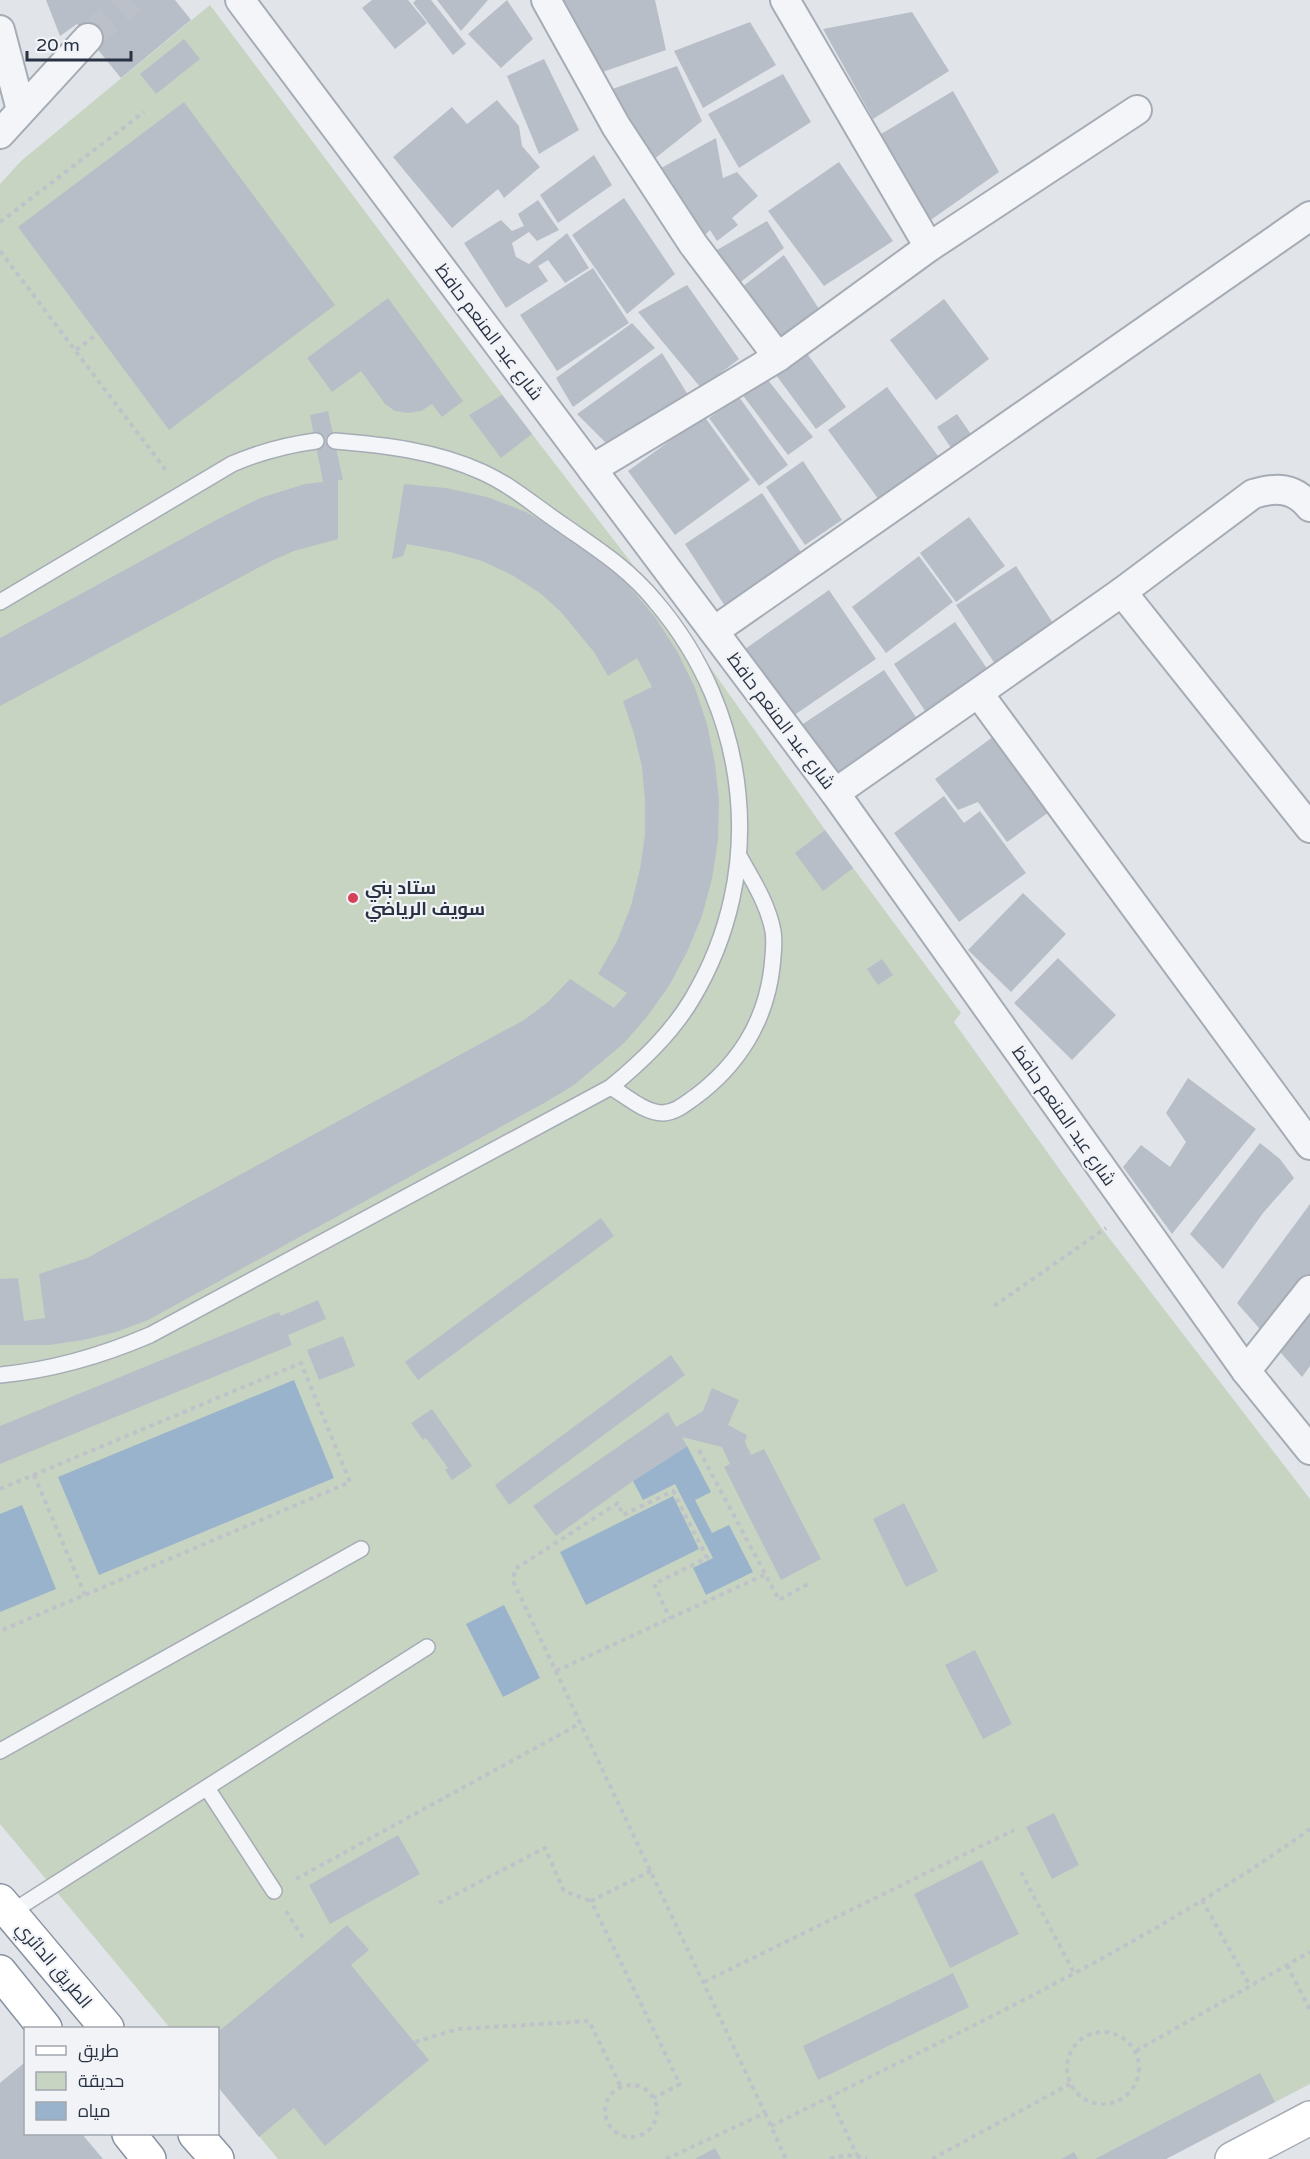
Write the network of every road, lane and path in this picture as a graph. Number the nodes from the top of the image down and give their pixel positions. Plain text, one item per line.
1 (240, 0) edge
2 (546, 0) edge
3 (785, 0) edge
4 (0, 30) edge
5 (88, 38) tunnel mouth
6 (21, 110) junction
7 (1137, 110) dead end
8 (144, 112) dead end
9 (0, 134) edge
10 (1310, 216) edge
11 (0, 222) edge
12 (929, 247) junction
13 (0, 250) edge
14 (98, 334) dead end
15 (76, 350) junction
16 (778, 357) junction
17 (316, 441) dead end
18 (334, 441) dead end
19 (592, 469) junction
20 (183, 493) junction
21 (1310, 507) edge
22 (1122, 592) junction
23 (0, 602) edge
24 (714, 631) junction
25 (979, 694) junction
26 (835, 793) junction
27 (1310, 828) edge
28 (739, 856) junction
29 (611, 1087) junction
30 (1310, 1144) edge
31 (1130, 1208) junction
32 (1310, 1290) edge
33 (994, 1306) dead end
34 (1246, 1371) junction
35 (0, 1375) edge
36 (699, 1450) dead end
37 (1310, 1450) edge
38 (34, 1474) junction
39 (0, 1489) edge
40 (361, 1549) dead end
41 (766, 1574) junction
42 (808, 1584) dead end
43 (85, 1594) junction
44 (670, 1618) junction
45 (0, 1630) edge
46 (427, 1647) dead end
47 (556, 1671) junction
48 (581, 1723) junction
49 (0, 1751) edge
50 (207, 1788) junction
51 (1310, 1829) edge
52 (1014, 1830) dead end
53 (651, 1871) junction
54 (1021, 1872) dead end
55 (274, 1891) junction
56 (1203, 1900) junction
57 (591, 1901) junction
58 (439, 1903) dead end
59 (5, 1907) edge
60 (305, 1941) dead end
61 (1310, 1952) edge
62 (1287, 1965) junction
63 (0, 1972) edge
64 (1074, 1973) junction
65 (704, 1982) junction
66 (1251, 1986) junction
67 (1310, 2010) edge
68 (44, 2027) edge
69 (106, 2027) edge
70 (415, 2042) dead end
71 (1136, 2052) junction
72 (1070, 2084) junction
73 (621, 2087) junction
74 (830, 2096) junction
75 (654, 2097) junction
76 (765, 2113) junction
77 (1310, 2118) edge
78 (771, 2126) junction
79 (131, 2135) edge
80 (197, 2135) edge
81 (857, 2156) junction
82 (149, 2159) edge
83 (217, 2159) edge
84 (666, 2159) edge
85 (786, 2159) edge
86 (830, 2159) edge
87 (867, 2159) edge
88 (932, 2159) edge
89 (1232, 2159) edge

1 - 19 street, شارع عبد المنعم حافظ
2 - 16 street
3 - 12 street
4 - 6 street
5 - 6 street
6 - 9 street
7 - 12 street
8 - 11 path
10 - 24 street
12 - 16 street
13 - 15 path
14 - 15 path
15 - 20 path
16 - 19 street
17 - 20 lane
18 - 28 lane
19 - 24 street, شارع عبد المنعم حافظ
20 - 23 lane
21 - 22 street
22 - 25 street
22 - 27 street
24 - 26 street, شارع عبد المنعم حافظ
25 - 26 street
25 - 30 street
26 - 31 street, شارع عبد المنعم حافظ
28 - 29 lane
28 - 29 lane
29 - 35 lane
31 - 33 path
31 - 34 street, شارع عبد المنعم حافظ
32 - 34 street
34 - 37 street, شارع عبد المنعم حافظ
36 - 41 path
38 - 39 path
38 - 43 path
38 - 43 path
40 - 49 lane
41 - 42 path
41 - 44 path
43 - 45 path
44 - 47 path
44 - 47 path
46 - 50 lane
47 - 48 path
48 - 53 path
48 - 55 path
50 - 55 lane
50 - 59 lane
51 - 56 path
52 - 65 path
53 - 57 path
53 - 65 path
54 - 64 path
55 - 60 path
56 - 64 path
56 - 66 path
57 - 58 path
57 - 75 path
59 - 69 main road, الطريق الدائري
61 - 62 path
62 - 66 path
62 - 67 path
63 - 68 main road
64 - 74 path
65 - 76 path
66 - 71 path
70 - 73 path
71 - 72 path
71 - 72 path
72 - 88 path
73 - 75 path
73 - 75 path
74 - 78 path
74 - 81 path
76 - 78 path
76 - 84 path
77 - 89 main road
78 - 85 path
79 - 82 main road
80 - 83 main road
81 - 86 path
81 - 87 path

